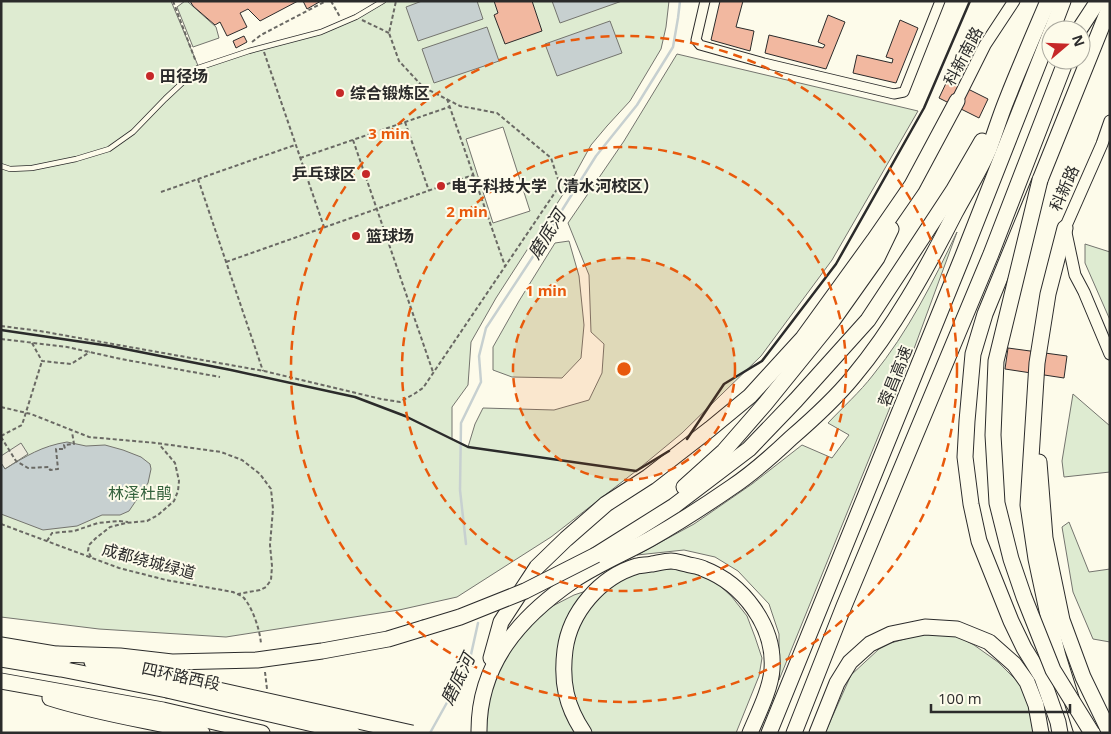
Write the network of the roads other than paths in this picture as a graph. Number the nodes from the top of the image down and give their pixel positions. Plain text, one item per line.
1 (383, 1) edge
2 (705, 1) edge
3 (940, 1) edge
4 (1014, 1) edge
5 (1048, 1) edge
6 (1063, 1) edge
7 (1090, 1) edge
8 (1098, 1) edge
9 (1110, 6) edge
10 (1055, 20) edge
11 (1083, 20) edge
12 (1086, 20) edge
13 (1041, 57) edge
14 (1062, 70) edge
15 (1007, 99) junction
16 (957, 101) joint
17 (1110, 121) edge
18 (1, 166) edge
19 (1040, 180) junction
20 (912, 185) junction
21 (1065, 228) junction
22 (1110, 354) edge
23 (1037, 363) junction
24 (596, 555) junction
25 (1, 645) edge
26 (58, 654) junction
27 (1, 659) edge
28 (1, 682) edge
29 (168, 684) junction
30 (481, 708) junction
31 (162, 716) junction
32 (202, 733) edge
33 (262, 733) edge
34 (352, 733) edge
35 (412, 733) edge
36 (479, 733) edge
37 (584, 733) edge
38 (750, 733) edge
39 (769, 733) edge
40 (794, 733) edge
41 (817, 733) edge
42 (1041, 733) edge
43 (1060, 733) edge
44 (1082, 733) edge
45 (1092, 733) edge
46 (1110, 733) edge

1 - 18 lane
2 - 3 street
4 - 16 main road, 科新南路
5 - 15 highway
6 - 10 highway, 蓉昌高速
7 - 11 highway
8 - 12 highway
9 - 19 highway
13 - 39 highway, 蓉昌高速
14 - 40 highway
15 - 24 highway
15 - 30 highway
16 - 20 highway
17 - 21 main road, 科新路
19 - 43 highway, bridge
19 - 45 highway, bridge
20 - 24 highway
20 - 30 highway
21 - 22 main road, 科新路
21 - 23 highway
23 - 44 highway
23 - 46 highway
24 - 26 highway, bridge
25 - 26 highway
26 - 29 highway
27 - 29 highway, 四环路西段
28 - 31 highway
29 - 34 highway, 四环路西段, bridge
29 - 35 highway, bridge
30 - 36 highway
31 - 32 highway
31 - 33 highway
37 - 38 highway
41 - 42 highway

